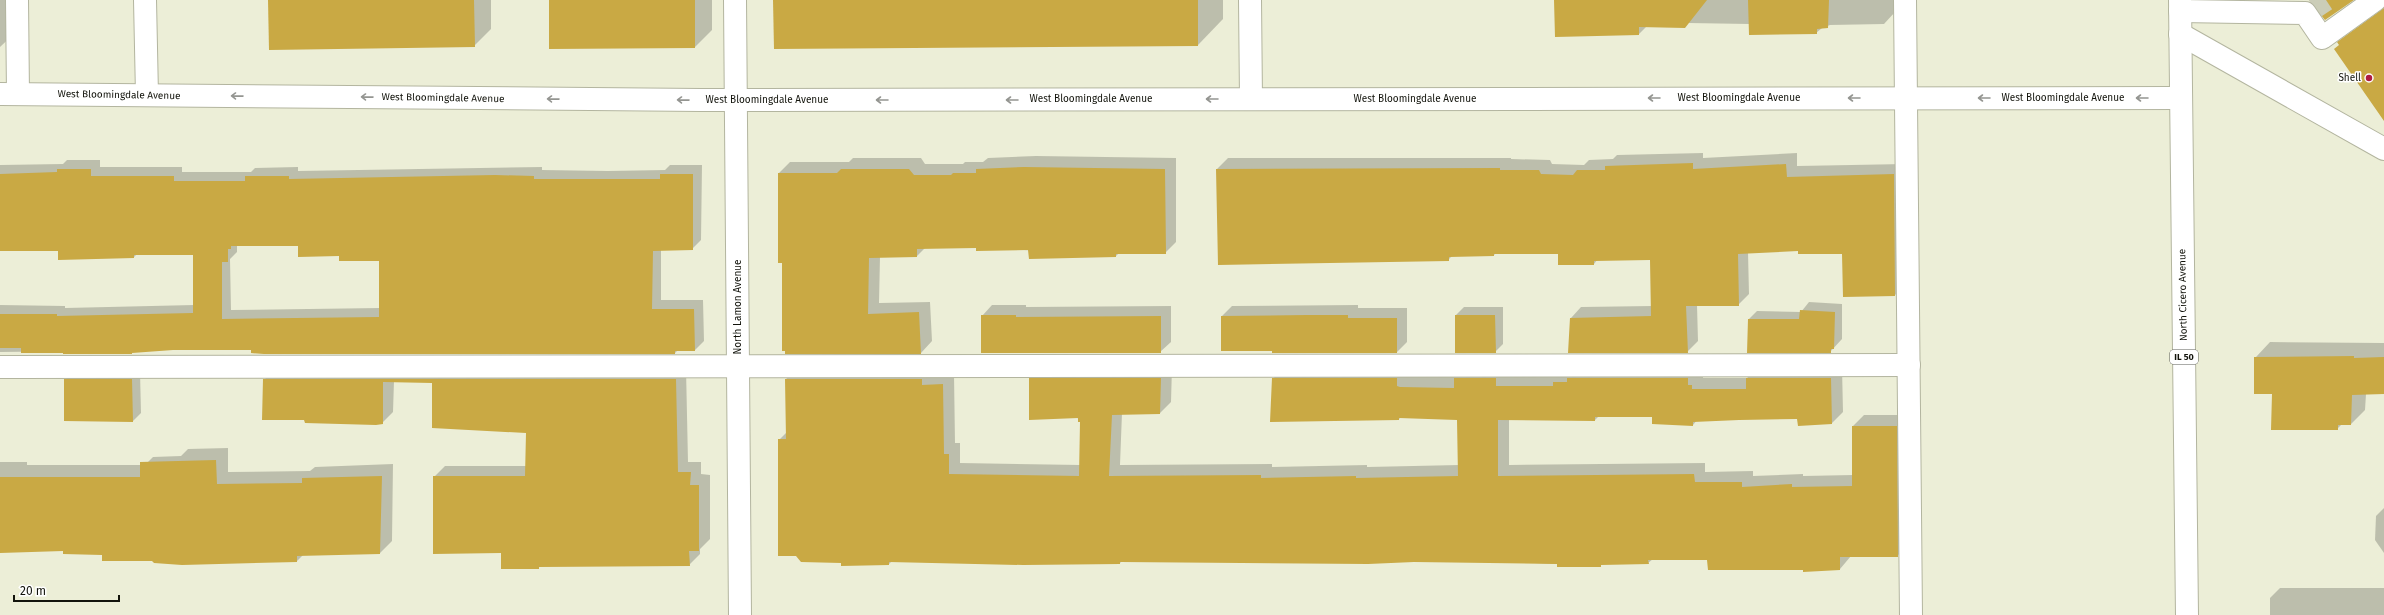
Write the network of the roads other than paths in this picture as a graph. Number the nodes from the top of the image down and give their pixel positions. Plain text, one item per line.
1 (17, 0) edge
2 (145, 0) edge
3 (735, 0) edge
4 (1250, 0) edge
5 (1905, 0) edge
6 (2375, 0) edge
7 (2180, 5) edge
8 (2306, 7) edge
9 (2180, 34) junction
10 (9, 94) edge
11 (147, 95) junction
12 (1906, 98) junction
13 (2181, 98) junction
14 (1251, 99) junction
15 (736, 100) junction
16 (2384, 149) edge
17 (1908, 365) junction
18 (738, 366) junction
19 (0, 367) edge
20 (740, 615) edge
21 (1911, 615) edge
22 (2187, 615) edge

1 - 10 street
2 - 11 street
3 - 15 street, North Lamon Avenue
4 - 14 street
5 - 12 street
6 - 8 street
7 - 8 street
7 - 9 street, North Cicero Avenue / IL 50
9 - 13 street, North Cicero Avenue / IL 50
9 - 16 street
10 - 11 street, West Bloomingdale Avenue
15 -> 11 street, West Bloomingdale Avenue
13 -> 12 street, West Bloomingdale Avenue
12 -> 14 street, West Bloomingdale Avenue
12 - 17 street
13 - 22 street, North Cicero Avenue / IL 50
14 -> 15 street, West Bloomingdale Avenue
15 - 18 street, North Lamon Avenue
17 - 18 street
17 - 21 street
18 - 19 street
18 - 20 street, North Lamon Avenue

